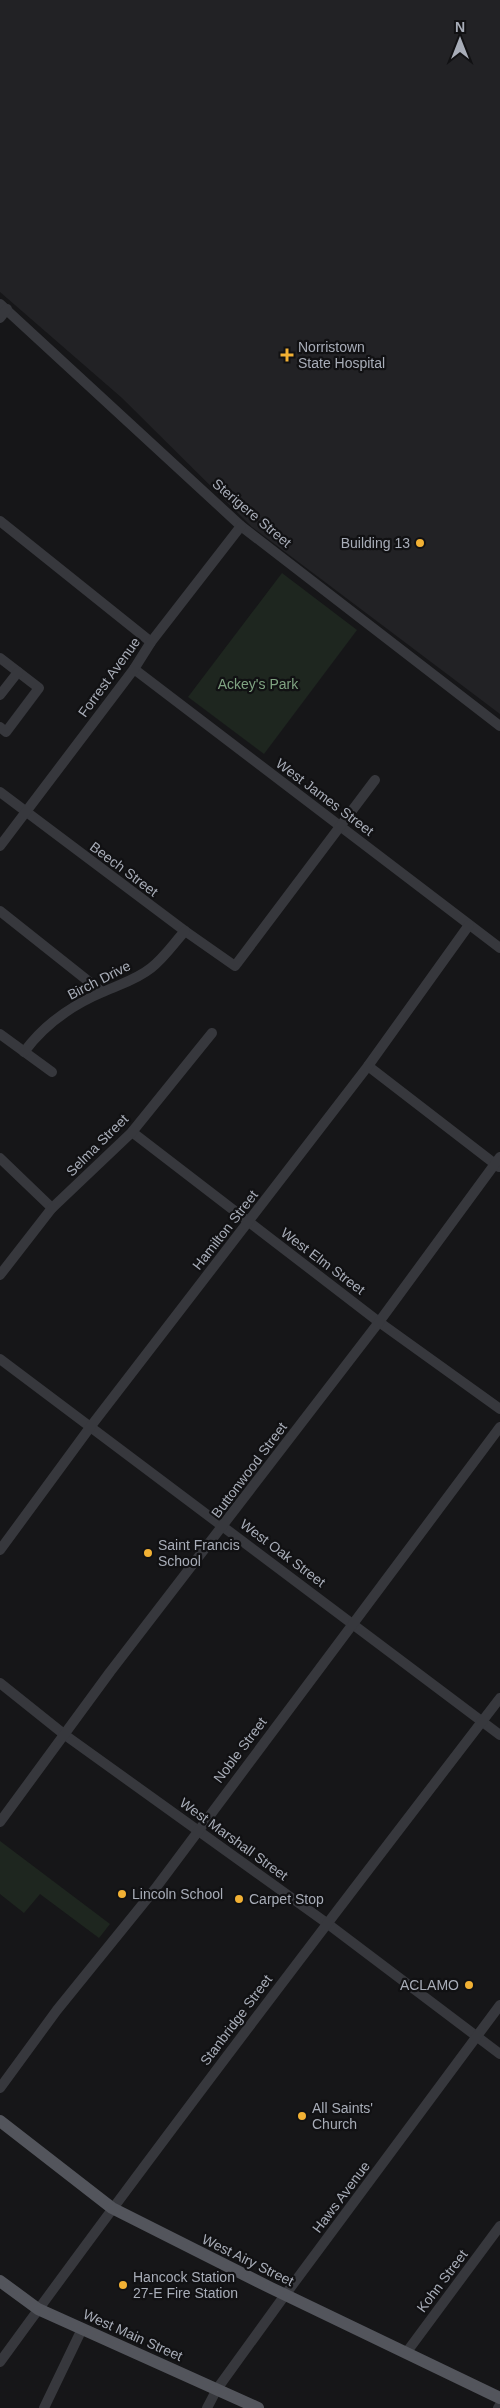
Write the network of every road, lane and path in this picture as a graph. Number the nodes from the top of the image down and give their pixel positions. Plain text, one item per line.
1 (3, 307) edge
2 (0, 318) edge
3 (0, 521) edge
4 (241, 526) junction
5 (151, 642) junction
6 (0, 658) edge
7 (134, 669) junction
8 (18, 672) junction
9 (0, 695) edge
10 (500, 726) edge
11 (0, 727) edge
12 (375, 780) dead end
13 (0, 792) edge
14 (26, 811) junction
15 (342, 827) junction
16 (0, 846) edge
17 (0, 911) edge
18 (469, 925) junction
19 (185, 931) junction
20 (500, 948) edge
21 (102, 992) junction
22 (212, 1033) dead end
23 (0, 1034) edge
24 (24, 1052) junction
25 (368, 1066) junction
26 (52, 1072) dead end
27 (132, 1132) junction
28 (0, 1158) edge
29 (498, 1162) edge
30 (52, 1208) junction
31 (248, 1222) junction
32 (0, 1275) edge
33 (379, 1322) junction
34 (0, 1359) edge
35 (500, 1409) edge
36 (91, 1426) junction
37 (500, 1426) edge
38 (224, 1526) junction
39 (0, 1550) edge
40 (352, 1624) junction
41 (0, 1684) edge
42 (500, 1698) edge
43 (482, 1721) junction
44 (66, 1735) junction
45 (500, 1735) edge
46 (0, 1822) edge
47 (198, 1830) junction
48 (328, 1924) junction
49 (500, 2005) edge
50 (477, 2036) junction
51 (500, 2054) edge
52 (0, 2088) edge
53 (0, 2121) edge
54 (112, 2208) junction
55 (500, 2226) edge
56 (0, 2281) edge
57 (285, 2295) junction
58 (38, 2309) junction
59 (82, 2328) junction
60 (406, 2353) junction
61 (0, 2362) edge
62 (217, 2389) junction
63 (500, 2398) edge
64 (44, 2408) edge
65 (207, 2408) edge
66 (258, 2408) edge

1 - 2 street
1 - 4 street, Sterigere Street
3 - 5 street
4 - 5 street, Forrest Avenue
4 - 10 street, Sterigere Street
5 - 7 street, Forrest Avenue
6 - 8 street
7 - 14 street, Forrest Avenue
7 - 15 street, West James Street
8 - 9 street
8 - 11 street
12 - 15 street
13 - 14 street, Beech Street
14 - 16 street, Forrest Avenue
14 - 19 street, Beech Street
15 - 18 street, West James Street
15 - 19 street, Beech Street
17 - 21 street
18 - 20 street, West James Street
18 - 25 street, Hamilton Street
19 - 21 street, Birch Drive
21 - 24 street, Birch Drive
22 - 27 street, Selma Street
23 - 24 street
24 - 26 street
25 - 29 street
25 - 31 street, Hamilton Street
27 - 30 street, Selma Street
27 - 31 street, West Elm Street
28 - 30 street
29 - 33 street, Buttonwood Street
30 - 32 street, Selma Street
31 - 33 street, West Elm Street
31 - 36 street, Hamilton Street
33 - 35 street, West Elm Street
33 - 38 street, Buttonwood Street
34 - 36 street, West Oak Street
36 - 38 street, West Oak Street
36 - 39 street, Hamilton Street
37 - 40 street, Noble Street
38 - 40 street, West Oak Street
38 - 44 street, Buttonwood Street
40 - 43 street, West Oak Street
40 - 47 street, Noble Street
41 - 44 street, West Marshall Street
42 - 43 street, Stanbridge Street
43 - 45 street, West Oak Street
43 - 48 street, Stanbridge Street
44 - 46 street, Buttonwood Street
44 - 47 street, West Marshall Street
47 - 48 street, West Marshall Street
47 - 52 street, Noble Street
48 - 50 street, West Marshall Street
48 - 54 street, Stanbridge Street
49 - 50 street, Haws Avenue
50 - 51 street, West Marshall Street
50 - 57 street, Haws Avenue
53 - 54 main road, West Airy Street
54 - 57 main road, West Airy Street
54 - 58 street, Stanbridge Street
55 - 60 street, Kohn Street
56 - 58 main road, West Main Street
57 - 60 main road, West Airy Street
57 - 62 street, Haws Avenue
58 - 59 main road, West Main Street
58 - 61 street, Stanbridge Street
59 - 62 main road, West Main Street
59 - 64 street
60 - 63 main road, West Airy Street
62 - 65 street, Haws Avenue
62 - 66 main road, West Main Street

